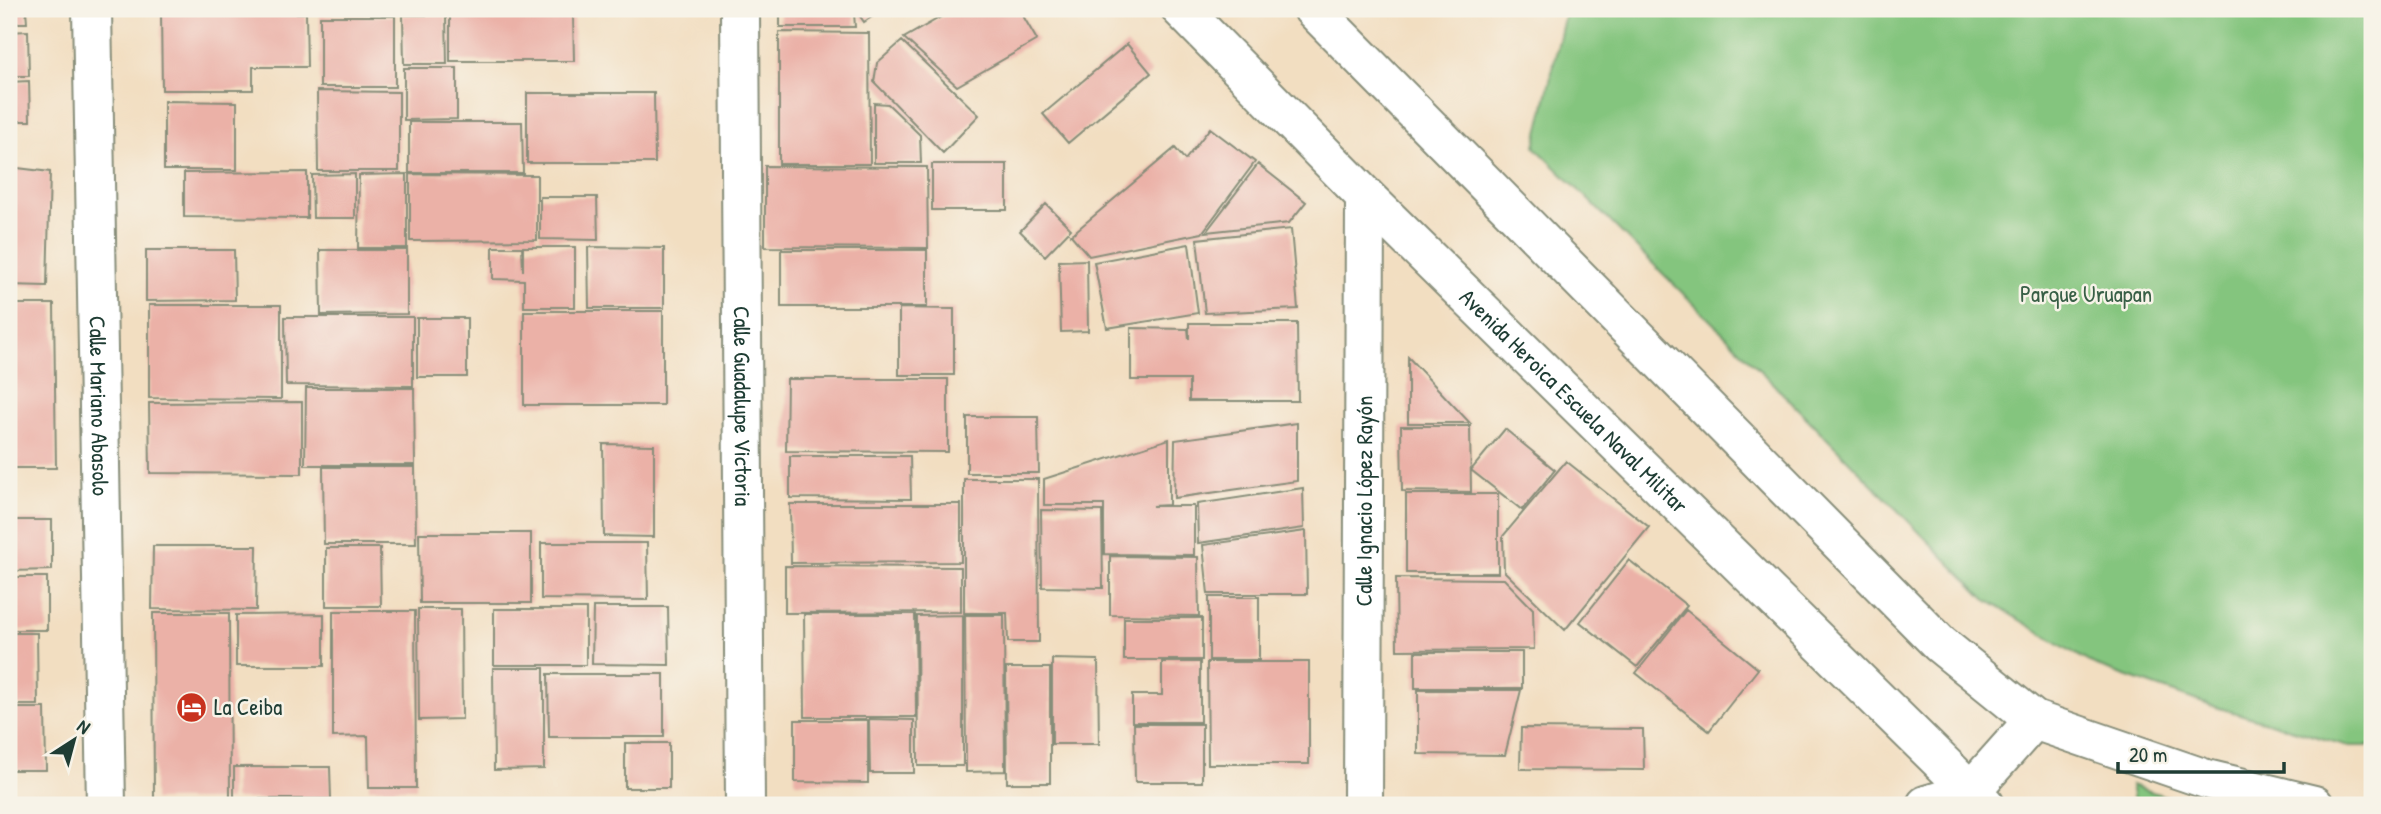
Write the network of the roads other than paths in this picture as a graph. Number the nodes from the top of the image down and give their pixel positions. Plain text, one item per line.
1 (92, 9) edge
2 (740, 9) edge
3 (1181, 9) edge
4 (1313, 9) edge
5 (1365, 195) junction
6 (2034, 720) junction
7 (1978, 798) edge
8 (106, 805) edge
9 (745, 805) edge
10 (1363, 805) edge
11 (1926, 805) edge
12 (2314, 805) edge

1 - 8 street, Calle Mariano Abasolo
2 - 9 street, Calle Guadalupe Victoria
3 - 5 street, Avenida Heroica Escuela Naval Militar
4 - 6 street
5 - 7 street, Avenida Heroica Escuela Naval Militar
5 - 10 street, Calle Ignacio López Rayón
6 - 7 street
6 - 12 street
7 - 11 street

